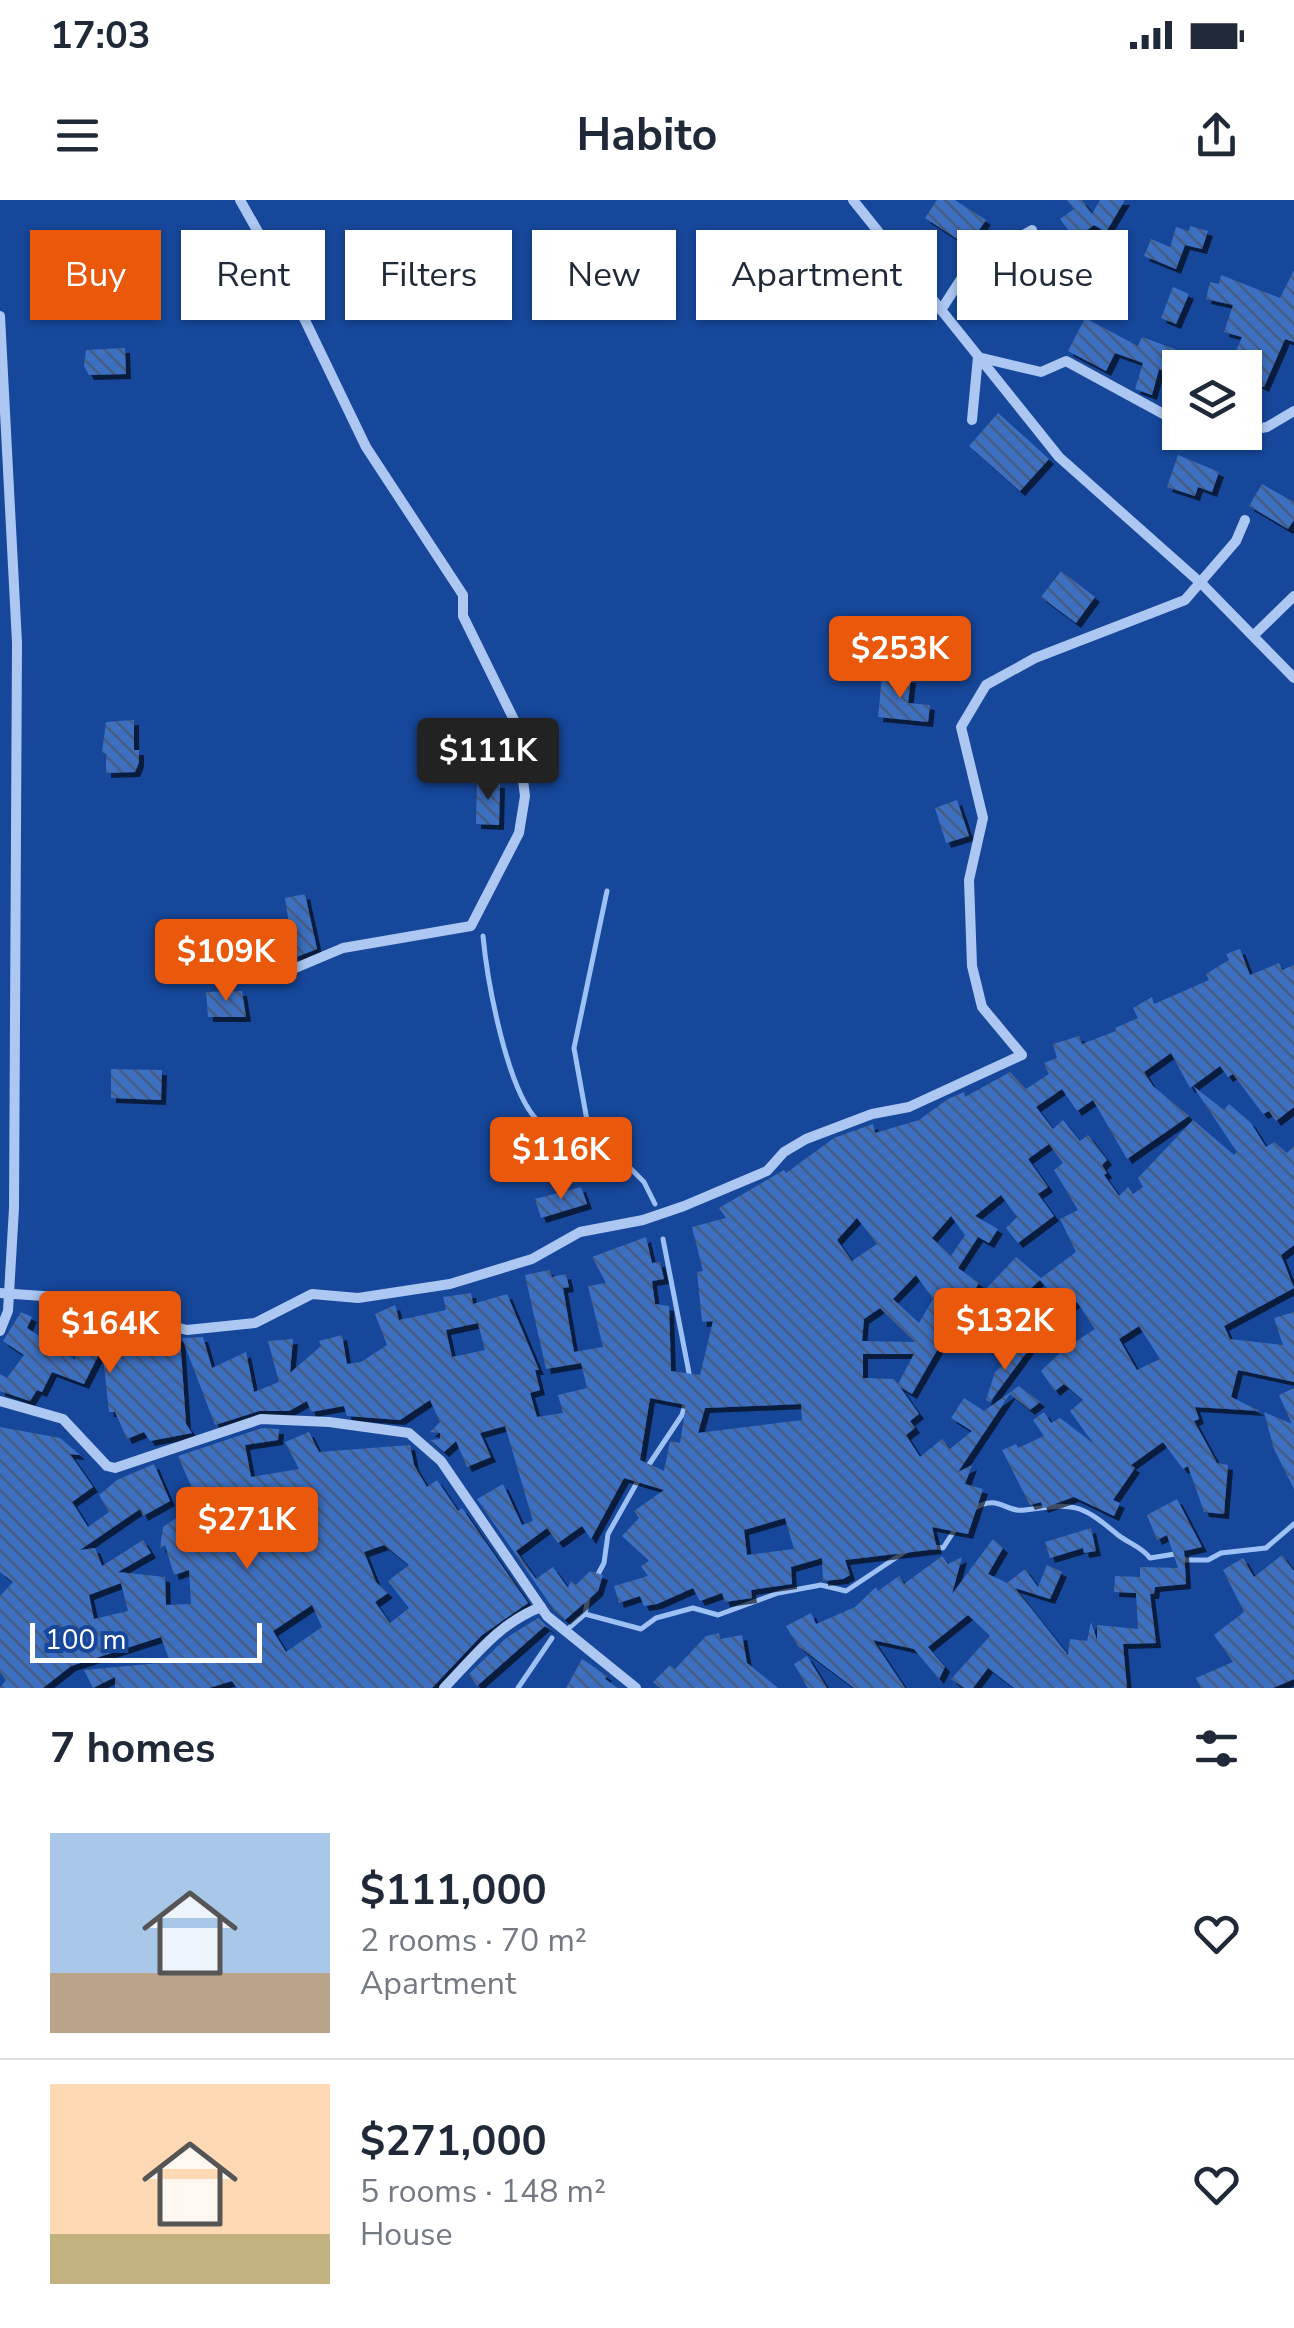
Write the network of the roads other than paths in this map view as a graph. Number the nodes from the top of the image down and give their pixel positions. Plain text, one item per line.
1 (240, 200) edge
2 (852, 200) edge
3 (957, 286) edge
4 (941, 310) junction
5 (0, 316) edge
6 (978, 357) junction
7 (1294, 411) edge
8 (1162, 413) edge
9 (972, 420) dead end
10 (1262, 429) edge
11 (1245, 520) dead end
12 (1202, 584) junction
13 (1294, 596) edge
14 (1254, 635) junction
15 (1294, 678) edge
16 (286, 972) dead end
17 (14, 1043) junction
18 (0, 1045) edge
19 (5, 1295) edge
20 (0, 1331) edge
21 (0, 1402) edge
22 (544, 1612) junction
23 (444, 1688) edge
24 (636, 1688) edge

1 - 16 street
2 - 4 street
3 - 4 street
4 - 6 street
5 - 17 street
6 - 8 street
6 - 9 street
6 - 12 street
7 - 10 street
11 - 12 street
12 - 14 street
12 - 19 street
13 - 14 street
14 - 15 street
17 - 18 street
17 - 19 street
19 - 20 street
21 - 22 street
22 - 23 street
22 - 24 street

